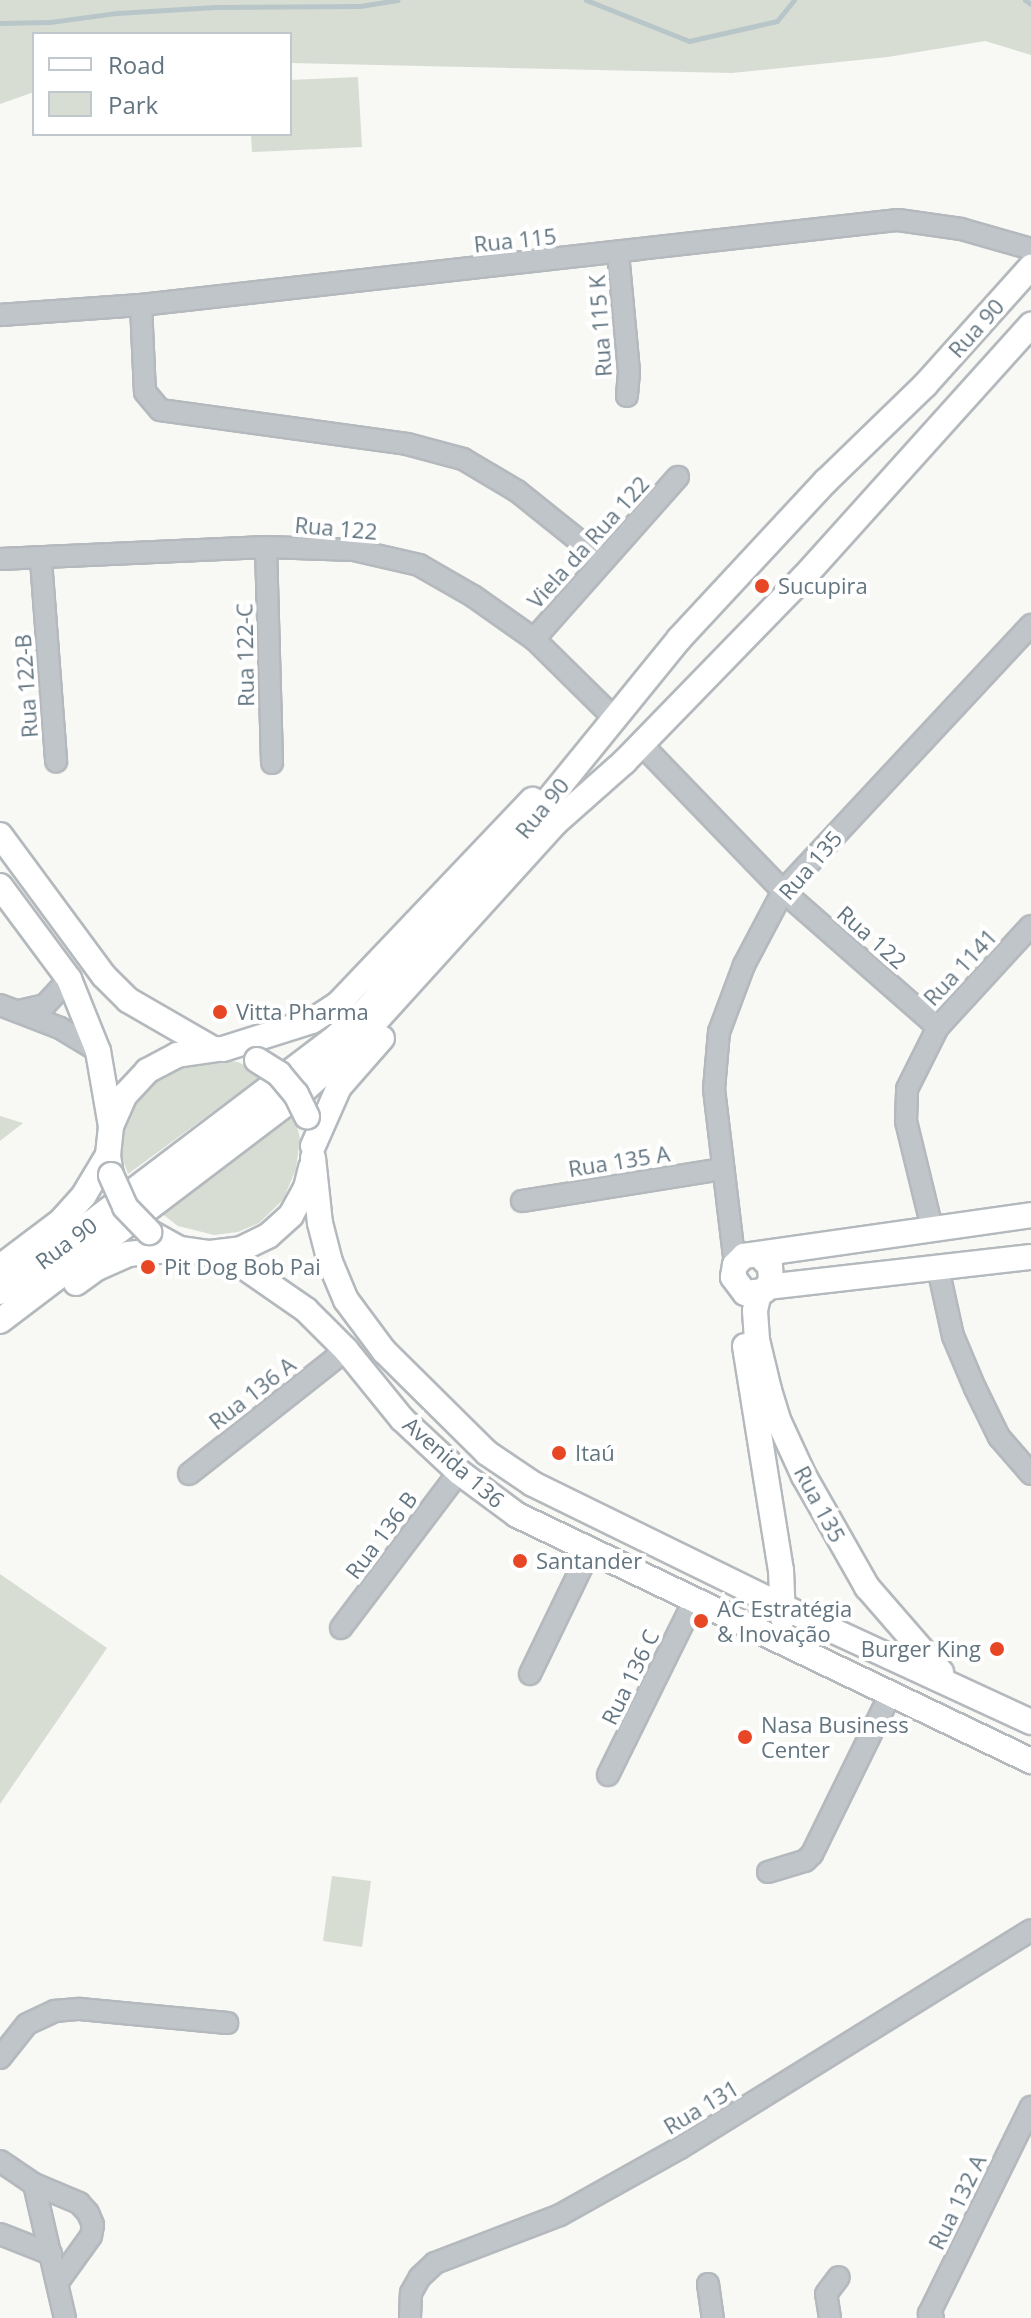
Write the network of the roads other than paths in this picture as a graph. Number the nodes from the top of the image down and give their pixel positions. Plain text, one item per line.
1 (1031, 249) edge
2 (618, 253) junction
3 (1031, 267) edge
4 (141, 305) junction
5 (0, 315) edge
6 (1031, 325) edge
7 (627, 396) dead end
8 (678, 477) dead end
9 (266, 547) junction
10 (0, 559) edge
11 (602, 559) junction
12 (41, 560) junction
13 (1031, 625) edge
14 (534, 639) junction
15 (613, 717) junction
16 (642, 745) junction
17 (56, 761) dead end
18 (624, 762) junction
19 (272, 763) dead end
20 (572, 770) junction
21 (0, 835) edge
22 (0, 886) edge
23 (783, 891) junction
24 (1031, 926) edge
25 (69, 979) junction
26 (9, 1008) edge
27 (938, 1027) junction
28 (217, 1049) junction
29 (98, 1051) junction
30 (111, 1126) junction
31 (313, 1152) junction
32 (109, 1165) junction
33 (722, 1169) junction
34 (522, 1201) dead end
35 (1031, 1215) edge
36 (932, 1228) junction
37 (180, 1249) junction
38 (210, 1253) junction
39 (1031, 1257) edge
40 (0, 1267) edge
41 (938, 1268) junction
42 (752, 1274) junction
43 (0, 1292) edge
44 (0, 1321) edge
45 (0, 1340) edge
46 (346, 1350) junction
47 (459, 1472) junction
48 (189, 1474) dead end
49 (1031, 1474) edge
50 (777, 1548) junction
51 (590, 1550) junction
52 (740, 1587) junction
53 (694, 1601) junction
54 (783, 1607) junction
55 (341, 1628) dead end
56 (781, 1640) junction
57 (530, 1674) dead end
58 (854, 1675) junction
59 (951, 1683) junction
60 (891, 1693) junction
61 (1002, 1708) junction
62 (1031, 1722) edge
63 (1031, 1761) edge
64 (608, 1775) dead end
65 (768, 1872) dead end
66 (1031, 1930) edge
67 (227, 2023) dead end
68 (0, 2058) edge
69 (1031, 2107) edge
70 (0, 2161) edge
71 (34, 2184) junction
72 (0, 2234) edge
73 (51, 2254) junction
74 (839, 2277) dead end
75 (58, 2282) junction
76 (708, 2284) dead end
77 (65, 2318) edge
78 (410, 2318) edge
79 (713, 2318) edge
80 (830, 2318) edge
81 (933, 2318) edge

1 - 2 street, Rua 115
2 - 4 street, Rua 115
2 - 7 street, Rua 115 K
3 - 15 main road, Rua 90
4 - 5 street, Rua 115
4 - 11 street
6 - 16 main road, Rua 90
8 - 11 street, Viela da Rua 122
9 - 12 street, Rua 122
9 - 14 street, Rua 122
9 - 19 street, Rua 122-C
10 - 12 street, Rua 122
11 - 14 street, Viela da Rua 122
12 - 17 street, Rua 122-B
13 - 23 street, Rua 135
14 - 15 street, Rua 122
15 - 20 main road, Rua 90
16 - 18 main road, Rua 90
16 - 23 street, Rua 122
18 - 31 main road
18 - 44 main road, Rua 90
20 - 28 main road
20 - 43 main road, Rua 90
21 - 28 main road
22 - 25 main road
23 - 27 street, Rua 122
23 - 33 street, Rua 135
24 - 27 street, Rua 1141
25 - 26 street
25 - 29 main road
26 - 29 street
27 - 36 street, Rua 1141
28 - 30 main road
28 - 31 main road, bridge
29 - 30 main road
30 - 32 main road
31 - 38 main road
31 - 52 main road, Avenida 136
32 - 37 main road, bridge
32 - 40 main road
33 - 34 street, Rua 135 A
33 - 42 street, Rua 135
35 - 36 main road
36 - 42 main road
37 - 38 main road
37 - 45 main road
38 - 46 main road, Avenida 136
39 - 41 main road
41 - 42 main road
41 - 49 street
42 - 50 main road, Rua 135
42 - 59 main road, Rua 135
46 - 47 main road, Avenida 136
46 - 48 street, Rua 136 A
47 - 51 main road, Avenida 136
47 - 55 street, Rua 136 B
50 - 52 main road
50 - 54 main road, Rua 135
51 - 53 main road, Avenida 136
51 - 57 street
52 - 54 main road, Avenida 136
53 - 56 main road, Avenida 136
53 - 64 street, Rua 136 C
54 - 56 main road
54 - 59 main road, Avenida 136
56 - 58 main road, Avenida 136
58 - 60 main road, Avenida 136
58 - 61 main road
59 - 61 main road, Avenida 136
60 - 63 main road, Avenida 136
60 - 65 street
61 - 62 main road, Avenida 136
66 - 78 street, Rua 131
67 - 68 street
69 - 81 street, Rua 132 A
70 - 71 street
71 - 73 street
71 - 75 street
72 - 73 street
73 - 75 street
74 - 80 street
75 - 77 street
76 - 79 street

